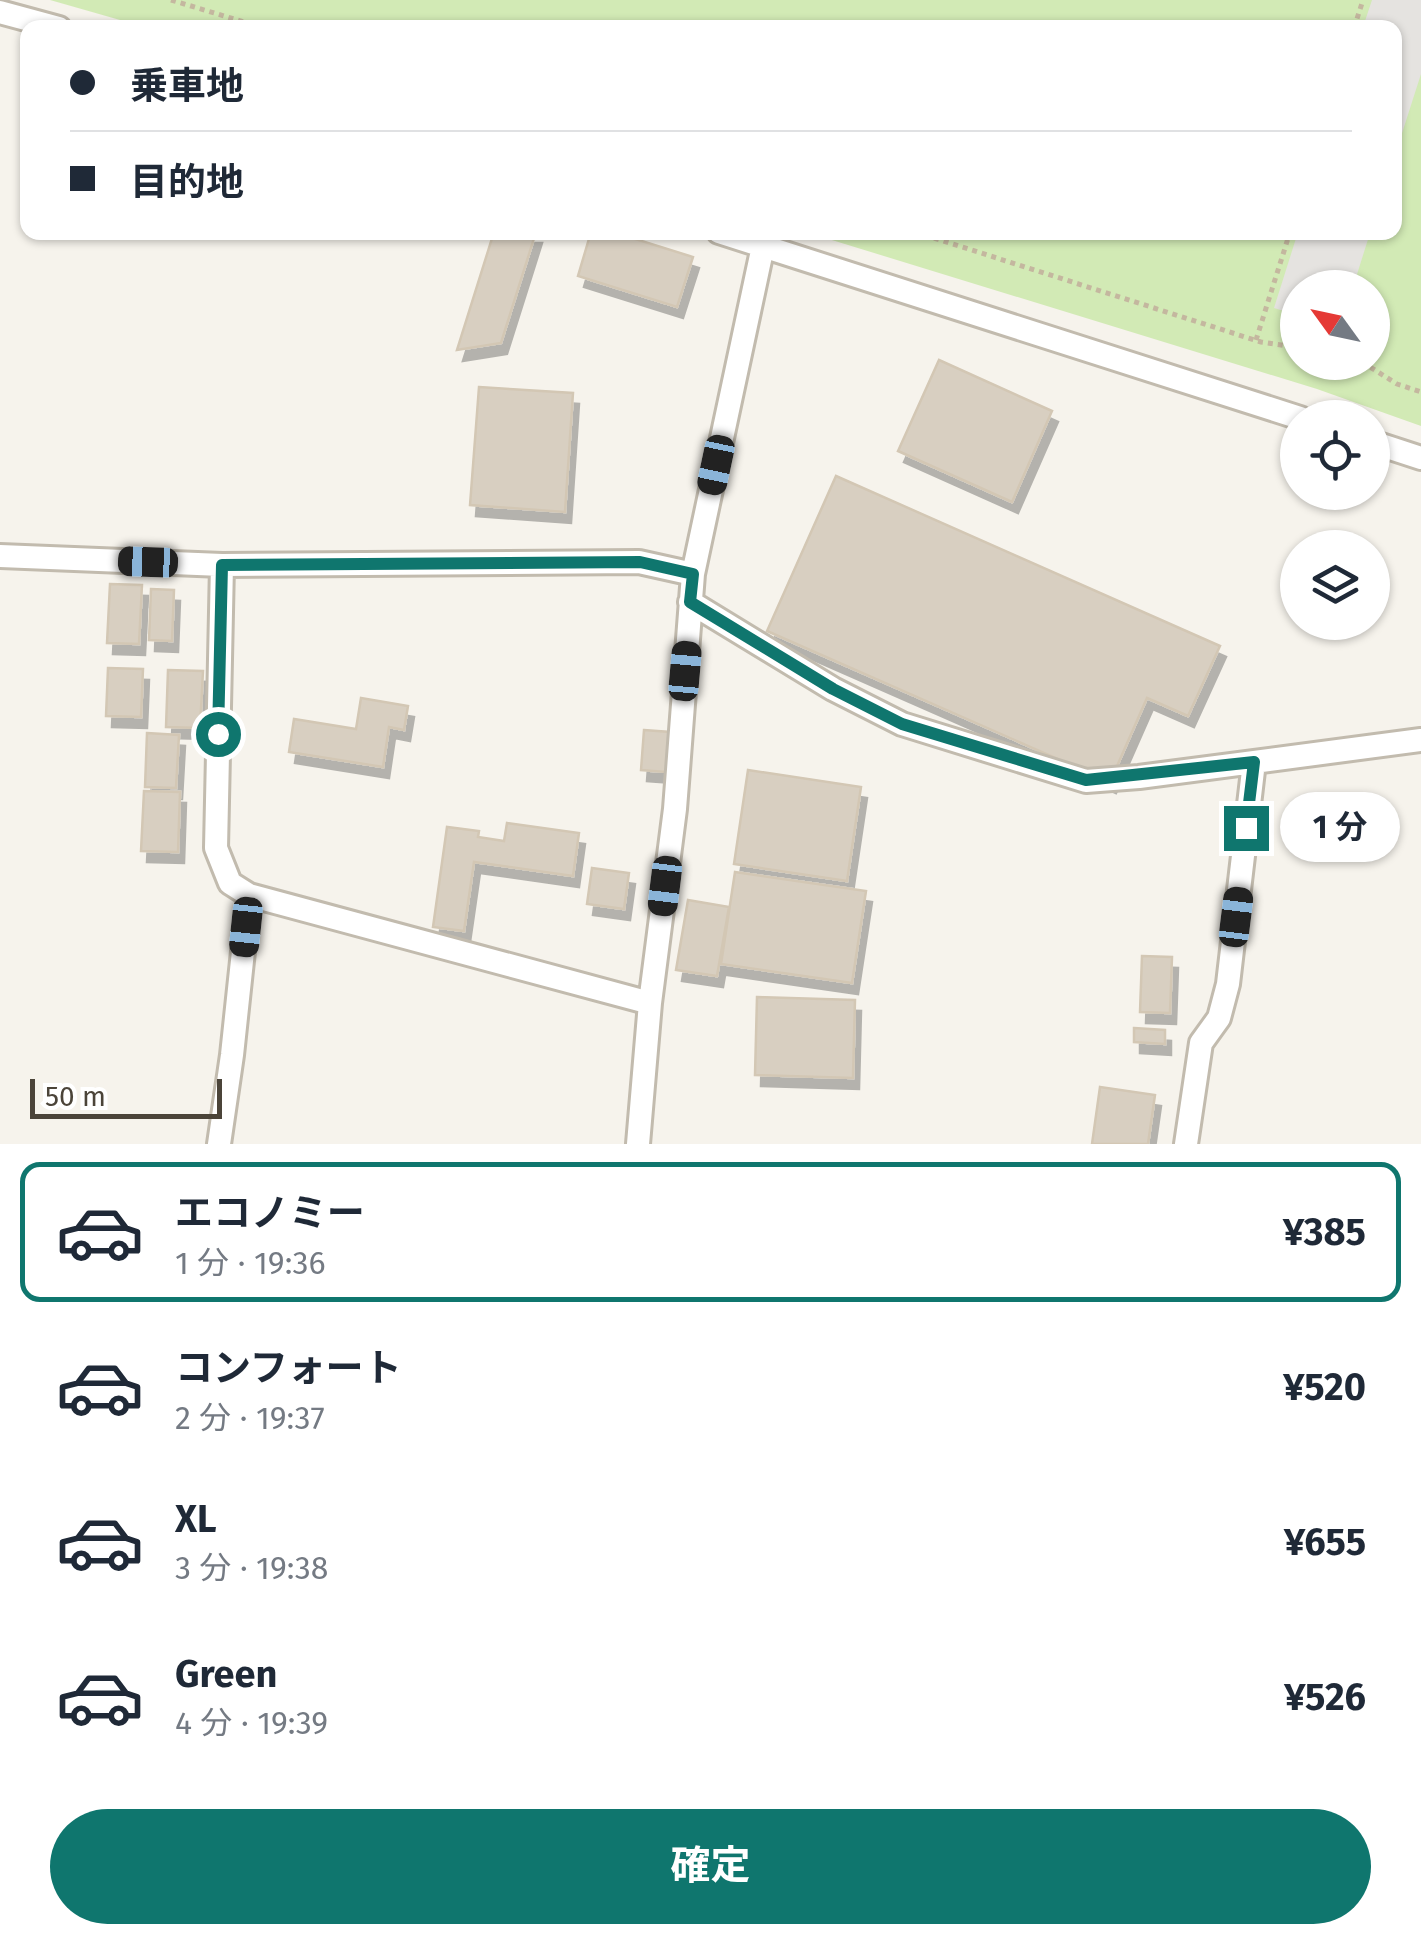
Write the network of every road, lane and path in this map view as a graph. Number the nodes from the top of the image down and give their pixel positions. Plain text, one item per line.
1 (171, 0) edge
2 (0, 12) edge
3 (30, 20) edge
4 (237, 20) edge
5 (744, 240) edge
6 (940, 240) edge
7 (1287, 240) edge
8 (763, 246) junction
9 (1256, 340) junction
10 (1280, 344) edge
11 (1390, 380) edge
12 (1421, 392) edge
13 (1280, 412) edge
14 (1390, 448) edge
15 (1421, 458) edge
16 (0, 556) edge
17 (222, 565) junction
18 (693, 574) junction
19 (690, 602) junction
20 (1421, 740) edge
21 (1254, 762) junction
22 (249, 895) junction
23 (650, 1003) junction
24 (219, 1144) edge
25 (638, 1144) edge
26 (1186, 1144) edge

1 - 4 path
2 - 3 street
5 - 8 street
6 - 9 path
7 - 9 path
8 - 13 street
8 - 18 street
9 - 10 path
11 - 12 path
14 - 15 street
16 - 17 street
17 - 18 street
17 - 22 street
18 - 19 street
19 - 21 street
19 - 23 street
20 - 21 street
21 - 26 street
22 - 23 street
22 - 24 street
23 - 25 street

